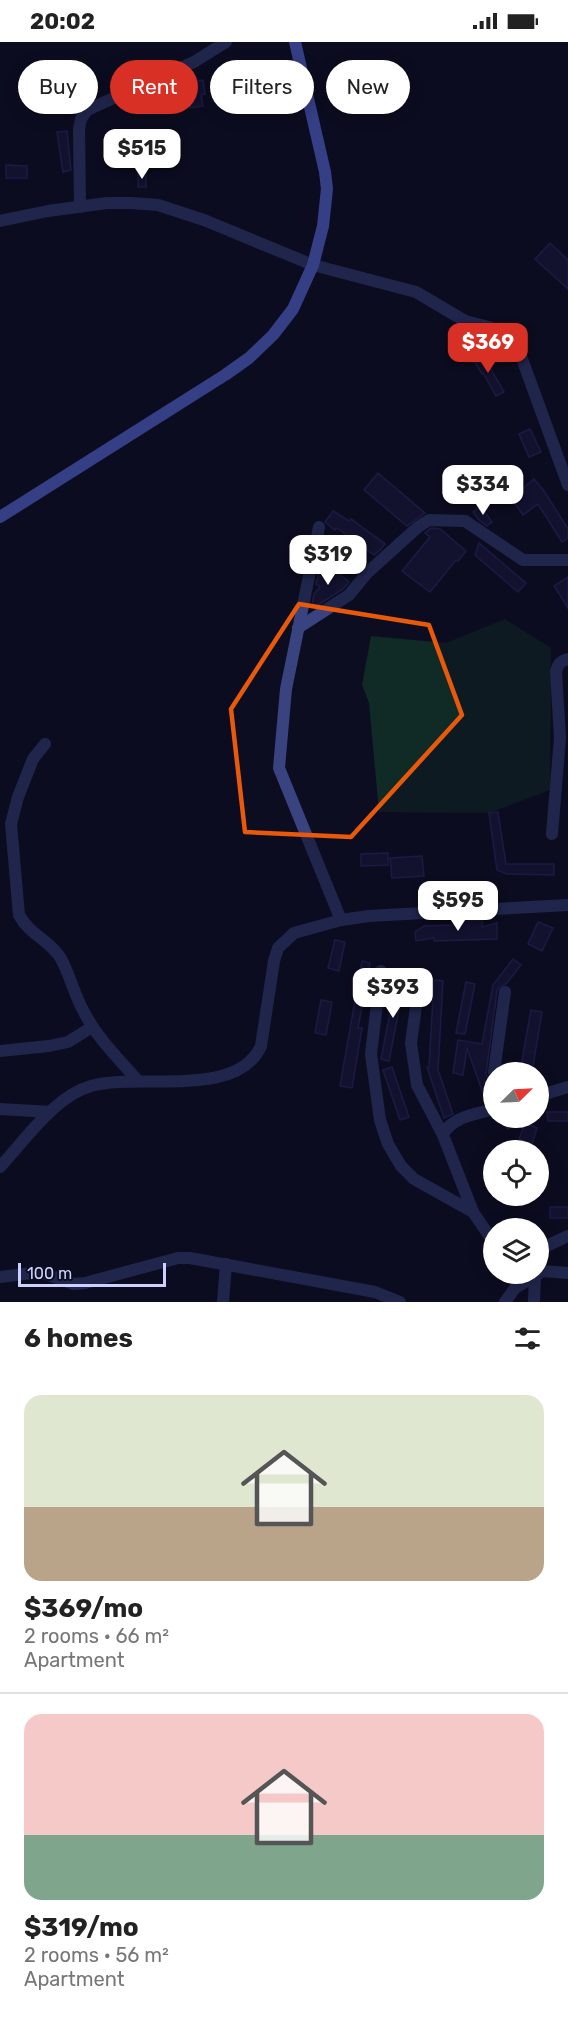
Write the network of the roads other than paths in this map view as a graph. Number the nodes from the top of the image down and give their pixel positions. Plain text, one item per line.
1 (226, 42) edge
2 (295, 42) edge
3 (80, 207) junction
4 (0, 220) edge
5 (313, 265) junction
6 (568, 485) edge
7 (0, 517) edge
8 (319, 527) dead end
9 (568, 560) edge
10 (298, 628) junction
11 (568, 659) edge
12 (45, 744) dead end
13 (552, 834) dead end
14 (568, 905) edge
15 (341, 920) junction
16 (381, 971) dead end
17 (420, 976) dead end
18 (505, 992) dead end
19 (92, 1027) junction
20 (0, 1051) edge
21 (494, 1062) edge
22 (138, 1081) junction
23 (568, 1087) edge
24 (549, 1093) edge
25 (0, 1109) edge
26 (50, 1112) junction
27 (483, 1113) edge
28 (443, 1136) junction
29 (0, 1167) edge
30 (473, 1212) junction
31 (483, 1227) edge
32 (568, 1236) edge
33 (549, 1245) edge
34 (226, 1264) junction
35 (549, 1273) edge
36 (568, 1273) edge
37 (0, 1277) edge
38 (514, 1284) edge
39 (521, 1284) edge
40 (536, 1284) edge
41 (515, 1288) junction
42 (223, 1302) edge
43 (400, 1302) edge
44 (505, 1302) edge
45 (534, 1302) edge

1 - 3 street
2 - 5 main road
3 - 4 street
3 - 5 street
5 - 6 street
5 - 7 main road
8 - 10 street
9 - 10 street
10 - 15 street
11 - 13 street
12 - 19 street
14 - 15 street
15 - 22 street
16 - 30 street
17 - 28 street
18 - 21 street
19 - 20 street
19 - 22 street
22 - 26 street
23 - 24 street
25 - 26 street
26 - 29 street
27 - 28 street
28 - 30 street
30 - 31 street
32 - 33 street
34 - 37 street
34 - 42 street
34 - 43 street
35 - 36 street
38 - 41 street
39 - 41 street
40 - 45 street
41 - 44 street

